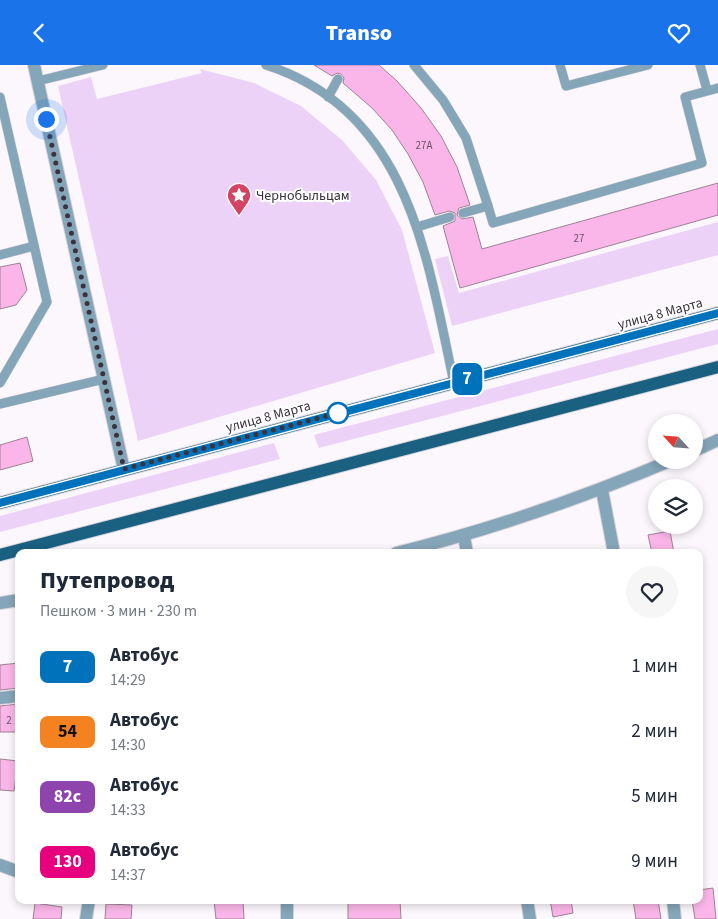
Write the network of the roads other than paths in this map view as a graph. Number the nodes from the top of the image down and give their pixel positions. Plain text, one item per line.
1 (34, 65) edge
2 (103, 65) edge
3 (266, 65) edge
4 (414, 65) edge
5 (560, 65) edge
6 (648, 65) edge
7 (700, 65) edge
8 (338, 79) dead end
9 (38, 81) junction
10 (718, 87) edge
11 (707, 91) junction
12 (0, 97) edge
13 (328, 97) junction
14 (488, 206) junction
15 (463, 213) dead end
16 (450, 217) dead end
17 (417, 227) junction
18 (34, 246) junction
19 (0, 255) edge
20 (718, 313) edge
21 (718, 367) edge
22 (104, 379) junction
23 (0, 383) edge
24 (454, 383) junction
25 (0, 404) edge
26 (718, 440) edge
27 (703, 447) edge
28 (124, 469) junction
29 (651, 469) edge
30 (602, 490) junction
31 (0, 503) edge
32 (464, 536) junction
33 (23, 549) edge
34 (412, 549) edge
35 (466, 549) edge
36 (613, 549) edge
37 (15, 551) edge
38 (0, 555) edge
39 (15, 601) edge
40 (0, 603) edge
41 (15, 696) edge
42 (0, 697) edge
43 (0, 865) edge
44 (15, 871) edge
45 (88, 904) edge
46 (287, 904) edge
47 (528, 904) edge
48 (673, 904) edge
49 (86, 919) edge
50 (287, 919) edge
51 (530, 919) edge
52 (675, 919) edge

1 - 9 street
2 - 9 lane
3 - 13 lane
4 - 14 lane
5 - 6 lane
7 - 11 lane
8 - 13 lane
9 - 22 street
10 - 11 lane
11 - 14 lane
12 - 18 lane
13 - 17 lane
14 - 15 lane
16 - 17 lane
17 - 24 lane
18 - 19 lane
18 - 23 lane
20 - 24 main road, улица 8 Марта
21 - 33 main road
22 - 25 lane
22 - 28 street
24 - 28 main road, улица 8 Марта
26 - 27 street
28 - 31 main road, улица 8 Марта
29 - 30 street
30 - 32 street
30 - 36 street
32 - 34 street
32 - 35 street
37 - 38 main road
39 - 40 street
41 - 42 street
43 - 44 street
45 - 49 street
46 - 50 street
47 - 51 street
48 - 52 street

